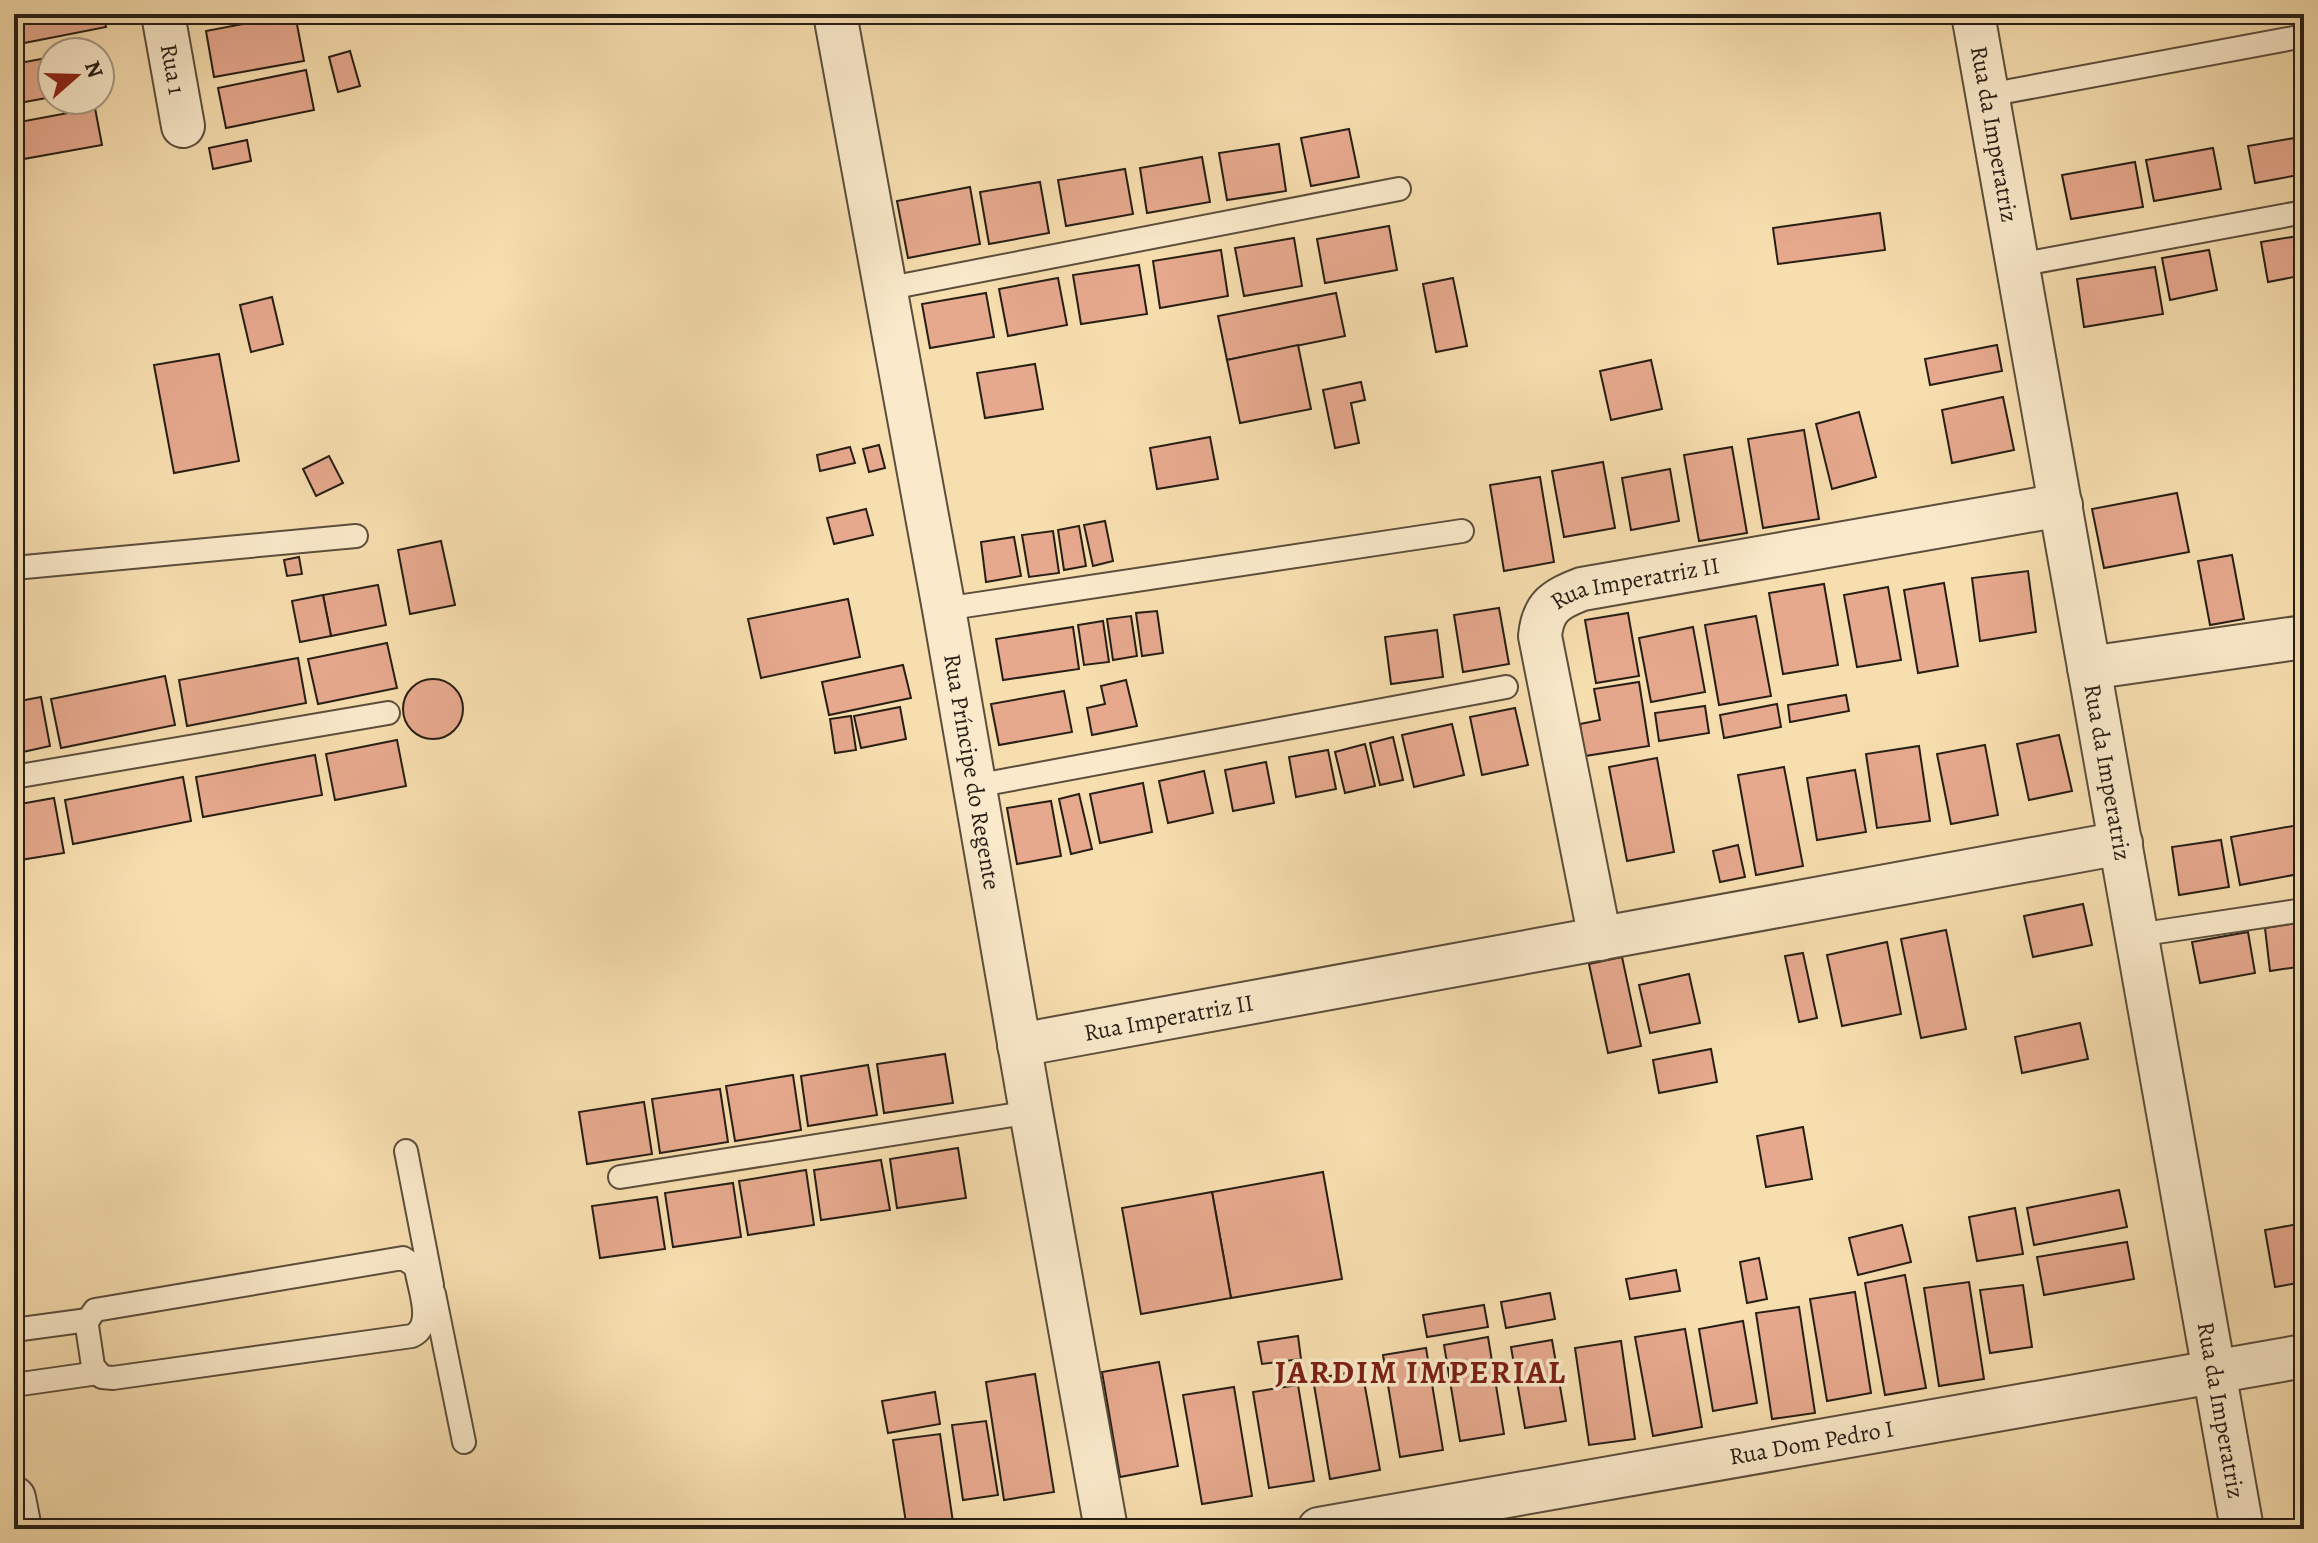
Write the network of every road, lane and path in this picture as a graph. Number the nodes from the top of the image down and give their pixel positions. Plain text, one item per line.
1 (163, 14) edge
2 (835, 14) edge
3 (1973, 14) edge
4 (2304, 36) edge
5 (1988, 95) junction
6 (183, 126) dead end
7 (1399, 189) dead end
8 (2304, 212) edge
9 (2018, 265) junction
10 (885, 289) junction
11 (2061, 505) junction
12 (1462, 531) dead end
13 (356, 536) dead end
14 (14, 568) edge
15 (944, 609) junction
16 (2304, 637) edge
17 (2089, 668) junction
18 (1506, 687) dead end
19 (388, 713) dead end
20 (14, 777) edge
21 (975, 786) junction
22 (2121, 843) junction
23 (2304, 910) edge
24 (2137, 935) junction
25 (1600, 939) junction
26 (1019, 1045) junction
27 (1031, 1112) junction
28 (406, 1151) dead end
29 (620, 1177) dead end
30 (427, 1294) junction
31 (88, 1320) junction
32 (14, 1330) edge
33 (2304, 1356) edge
34 (2215, 1372) junction
35 (98, 1373) junction
36 (14, 1385) edge
37 (464, 1442) dead end
38 (14, 1498) edge
39 (20, 1529) edge
40 (1106, 1529) edge
41 (1319, 1529) edge
42 (2242, 1529) edge

1 - 6 street, Rua 1
2 - 10 street, Rua Príncipe do Regente
3 - 5 street, Rua da Imperatriz
4 - 5 lane
5 - 9 street, Rua da Imperatriz
7 - 10 lane
8 - 9 lane
9 - 11 street, Rua da Imperatriz
10 - 15 street, Rua Príncipe do Regente
11 - 17 street, Rua da Imperatriz
11 - 25 street, Rua Imperatriz II
12 - 15 lane
13 - 14 lane
15 - 21 street, Rua Príncipe do Regente
16 - 17 street
17 - 22 street, Rua da Imperatriz
18 - 21 lane
19 - 20 lane
21 - 26 street, Rua Príncipe do Regente
22 - 24 street, Rua da Imperatriz
22 - 25 street, Rua Imperatriz II
23 - 24 lane
24 - 34 street, Rua da Imperatriz
25 - 26 street, Rua Imperatriz II
26 - 27 street, Rua Príncipe do Regente
27 - 29 lane
27 - 40 street, Rua Príncipe do Regente
28 - 30 lane
30 - 31 lane
30 - 35 lane
30 - 37 lane
31 - 32 lane
31 - 35 lane
33 - 34 street, Rua Dom Pedro I
34 - 41 street, Rua Dom Pedro I
34 - 42 street, Rua da Imperatriz
35 - 36 lane
38 - 39 street

